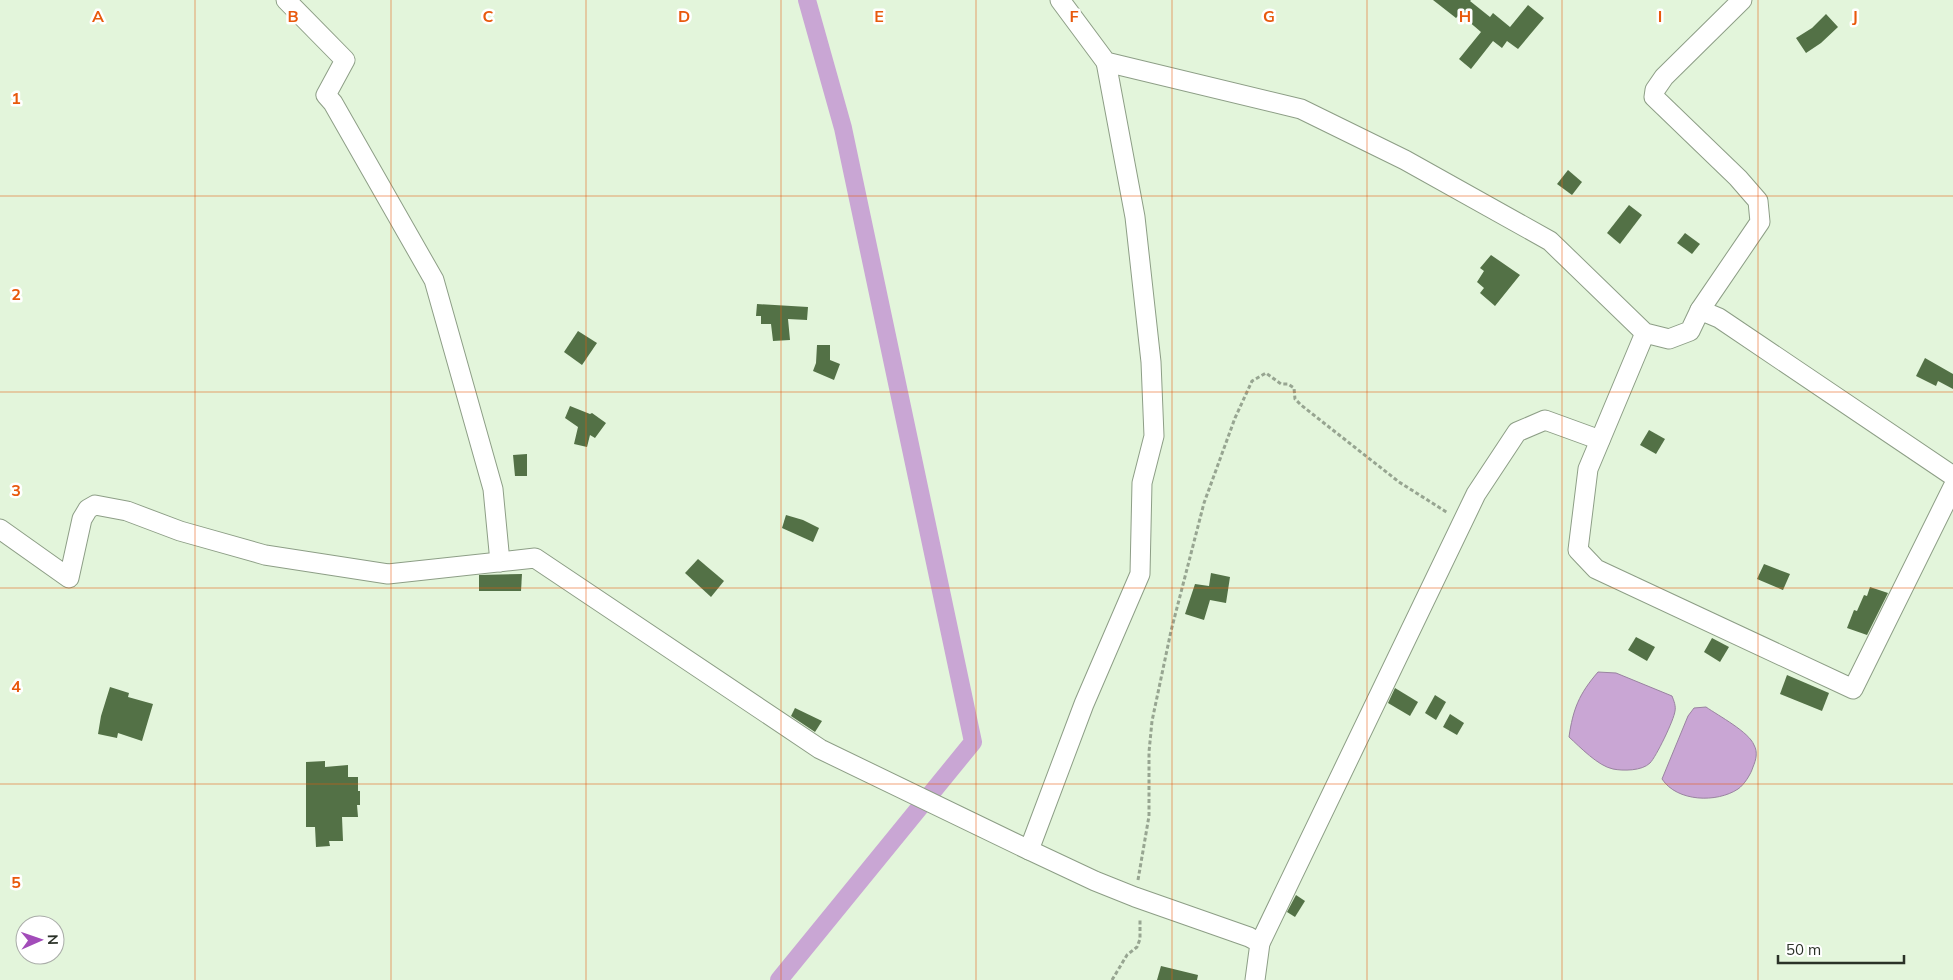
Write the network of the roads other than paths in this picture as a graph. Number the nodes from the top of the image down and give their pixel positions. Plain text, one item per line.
1 (286, 0) edge
2 (1060, 0) edge
3 (1742, 0) edge
4 (1106, 62) junction
5 (1700, 310) junction
6 (1645, 333) junction
7 (1600, 440) junction
8 (1953, 476) edge
9 (1953, 487) edge
10 (0, 529) edge
11 (500, 562) junction
12 (1029, 850) junction
13 (1260, 943) junction
14 (1256, 980) edge

1 - 11 street
2 - 4 street
3 - 5 street
4 - 6 street
4 - 12 street
5 - 6 street
5 - 8 street
6 - 7 street
7 - 9 street
7 - 13 street
10 - 11 street
11 - 12 street
12 - 13 street
13 - 14 street

